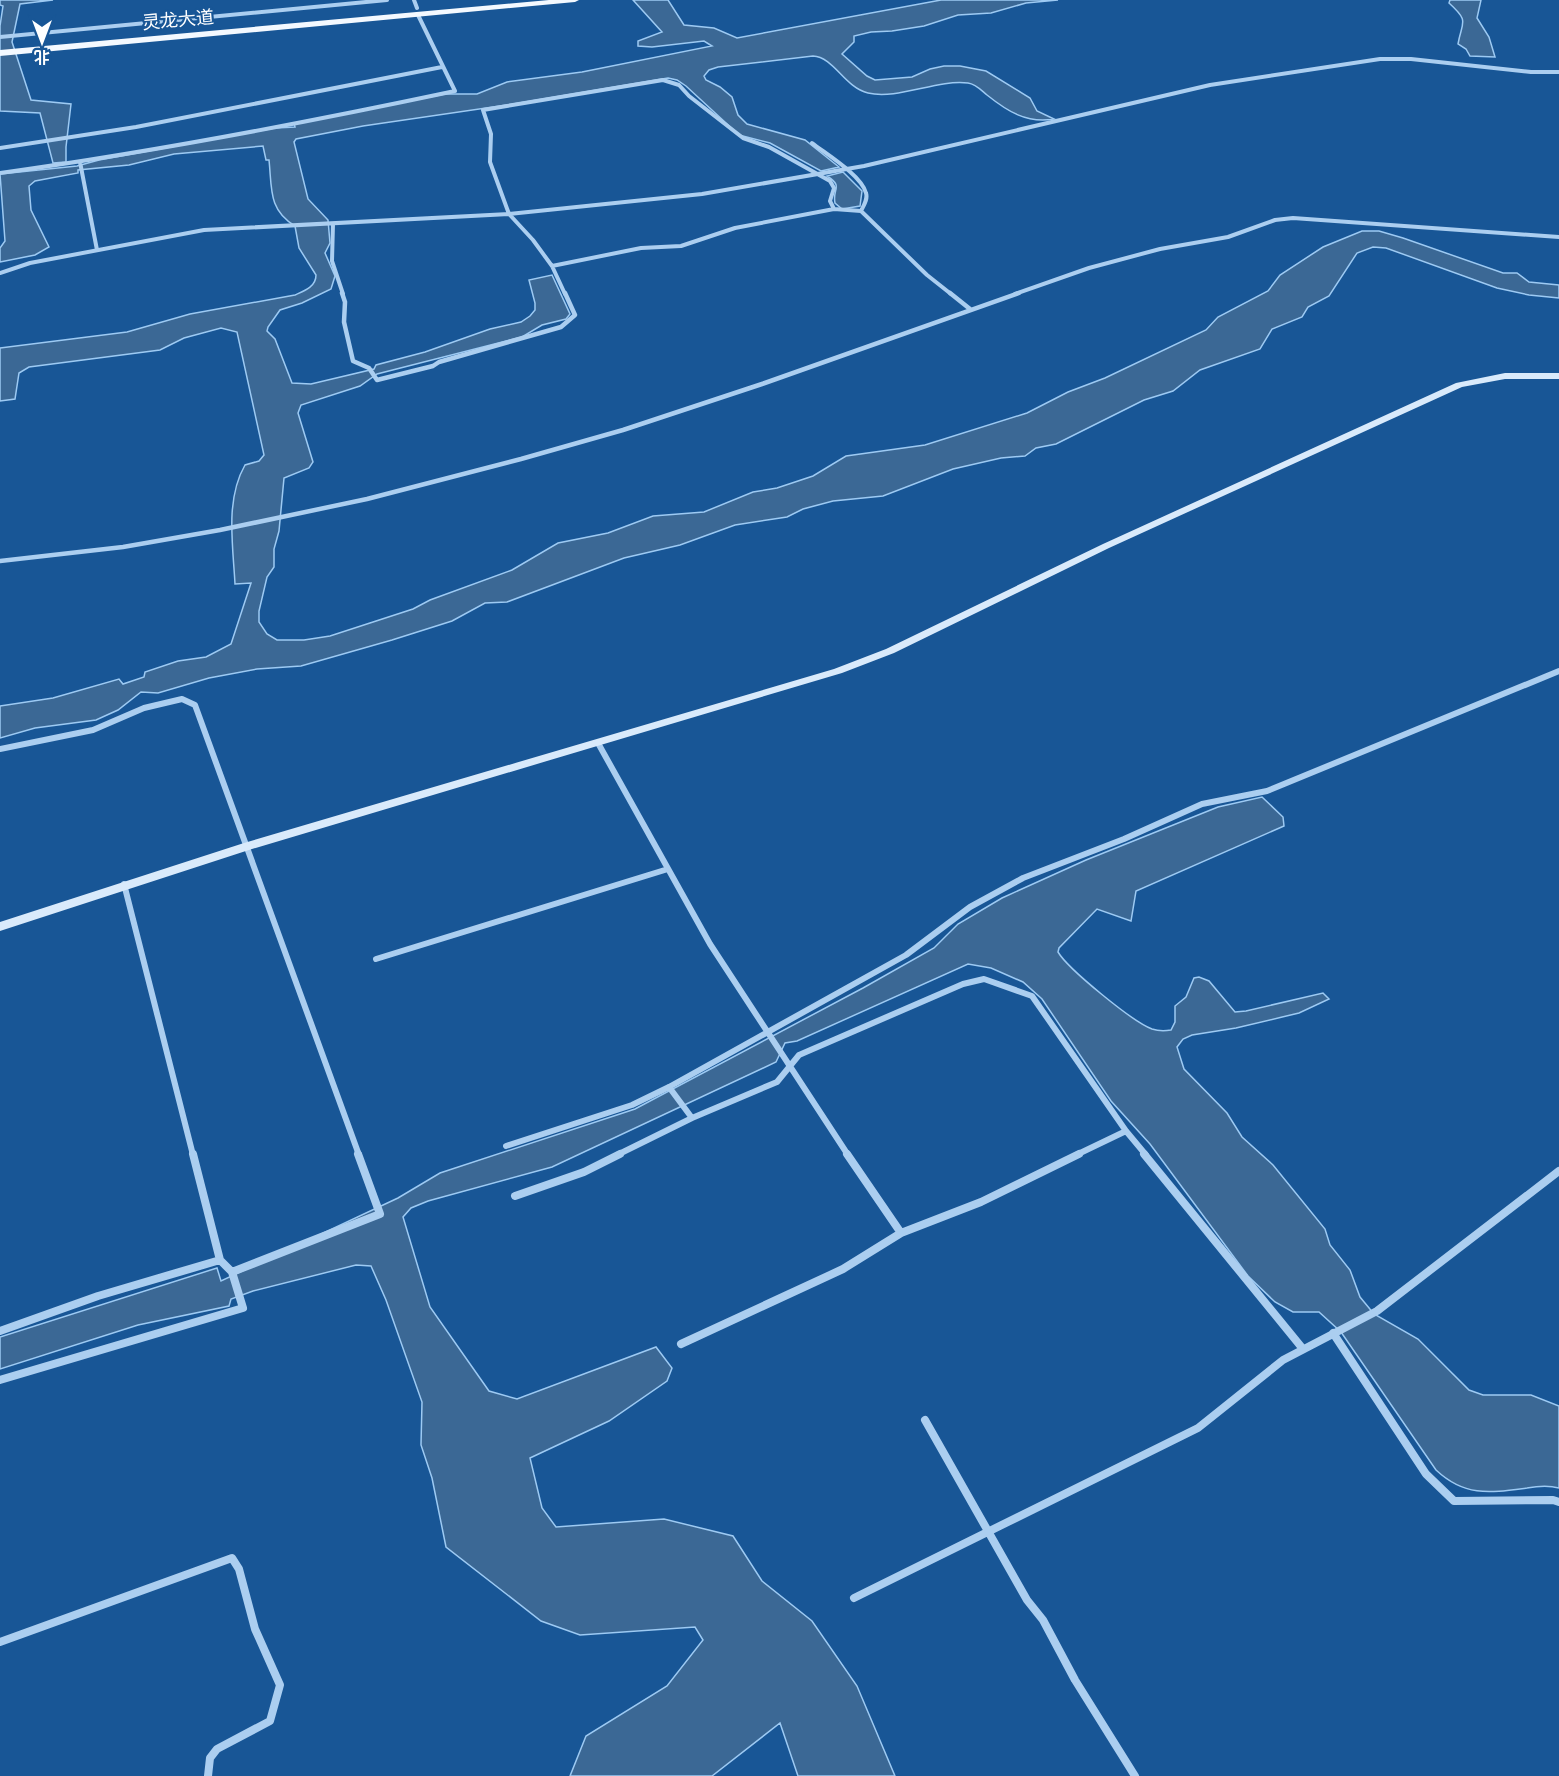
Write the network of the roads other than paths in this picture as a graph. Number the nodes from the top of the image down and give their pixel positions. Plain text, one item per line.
1 (387, 0) edge
2 (508, 0) edge
3 (575, 0) edge
4 (416, 8) edge
5 (0, 37) edge
6 (0, 47) edge
7 (31, 47) junction
8 (0, 53) edge
9 (442, 67) junction
10 (1559, 72) edge
11 (812, 143) dead end
12 (0, 148) edge
13 (80, 163) junction
14 (845, 169) junction
15 (0, 172) edge
16 (820, 175) junction
17 (834, 209) junction
18 (861, 211) junction
19 (509, 214) junction
20 (332, 224) junction
21 (1559, 237) edge
22 (97, 250) junction
23 (552, 266) junction
24 (0, 273) edge
25 (970, 309) junction
26 (1559, 376) edge
27 (0, 561) edge
28 (1559, 671) edge
29 (598, 743) junction
30 (0, 749) edge
31 (248, 846) junction
32 (668, 868) junction
33 (124, 884) junction
34 (0, 927) edge
35 (376, 959) dead end
36 (767, 1031) junction
37 (787, 1067) junction
38 (669, 1087) junction
39 (692, 1118) junction
40 (1126, 1131) junction
41 (506, 1146) dead end
42 (1559, 1171) edge
43 (515, 1196) dead end
44 (901, 1233) junction
45 (220, 1260) junction
46 (232, 1272) junction
47 (0, 1331) edge
48 (1333, 1333) junction
49 (681, 1344) dead end
50 (1303, 1350) junction
51 (0, 1380) edge
52 (925, 1420) dead end
53 (1559, 1502) edge
54 (988, 1532) junction
55 (854, 1598) dead end
56 (0, 1641) edge
57 (208, 1776) edge
58 (1135, 1776) edge

1 - 5 street
2 - 4 main road, 灵龙大道
3 - 4 main road, 灵龙大道
4 - 7 main road, 灵龙大道
4 - 9 street
6 - 7 main road, 灵龙大道
7 - 8 main road, 灵龙大道
9 - 12 street
9 - 13 street
10 - 14 street
11 - 14 street
13 - 15 street
13 - 22 street
14 - 16 street
14 - 18 street
16 - 17 street
16 - 19 street
16 - 19 street
17 - 18 street
17 - 23 street
18 - 25 street
19 - 20 street
19 - 23 street
20 - 22 street
20 - 23 street
21 - 25 street
22 - 24 street
25 - 27 street
26 - 29 street
28 - 36 street
29 - 31 street
29 - 32 street
30 - 31 street
31 - 33 street
31 - 46 street
32 - 35 street
32 - 36 street
33 - 34 street
33 - 45 street
36 - 37 street
36 - 38 street
37 - 39 street
37 - 40 street
37 - 44 street
38 - 39 street
38 - 41 street
39 - 43 street
40 - 44 street
40 - 50 street
42 - 48 street
44 - 49 street
45 - 46 street
45 - 47 street
46 - 51 street
48 - 50 street
48 - 53 street
50 - 54 street
52 - 54 street
54 - 55 street
54 - 58 street
56 - 57 street

